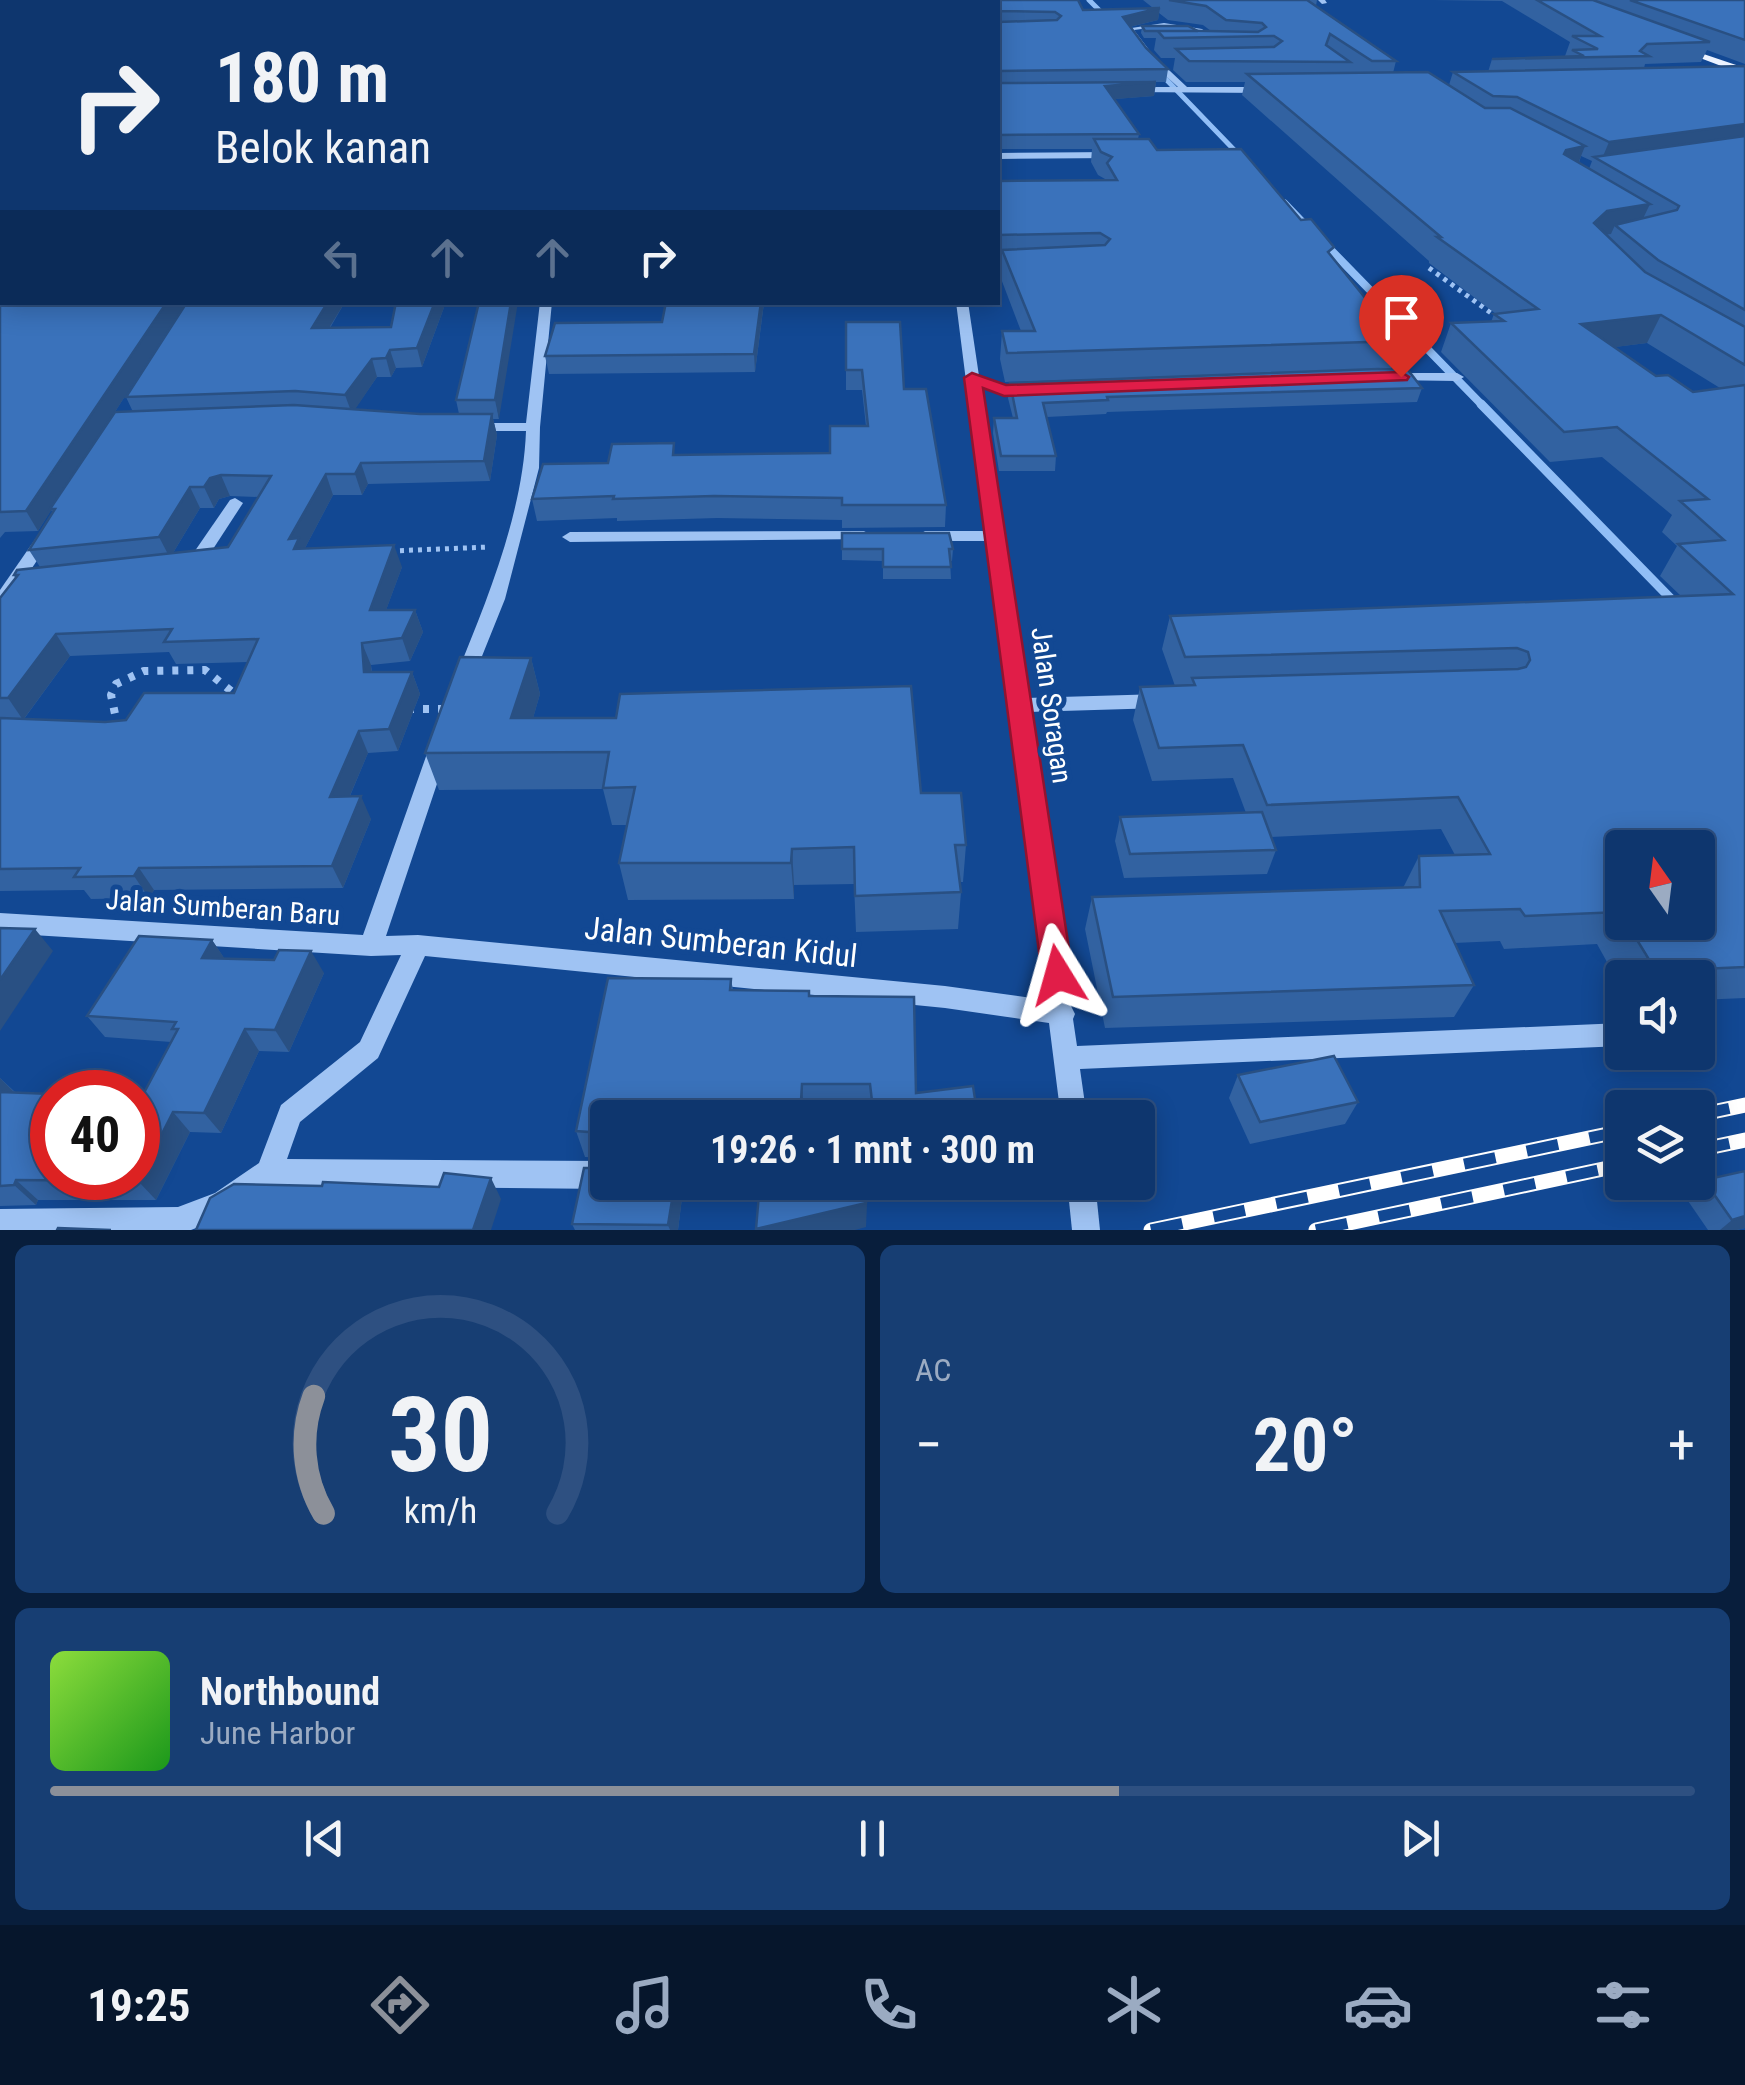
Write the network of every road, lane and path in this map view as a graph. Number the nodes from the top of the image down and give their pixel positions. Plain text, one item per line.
1 (1321, 0) edge
2 (1310, 3) edge
3 (1658, 39) edge
4 (1139, 44) junction
5 (1159, 44) edge
6 (1198, 44) edge
7 (1218, 44) junction
8 (1236, 45) edge
9 (1158, 64) junction
10 (1177, 64) edge
11 (1697, 68) edge
12 (1728, 75) junction
13 (1745, 77) edge
14 (1181, 89) junction
15 (1112, 90) edge
16 (1274, 90) edge
17 (1129, 155) edge
18 (1000, 156) edge
19 (1429, 268) dead end
20 (546, 305) edge
21 (962, 305) edge
22 (1506, 308) edge
23 (1487, 310) junction
24 (1502, 320) edge
25 (1373, 376) edge
26 (972, 378) junction
27 (1457, 378) dead end
28 (1041, 389) edge
29 (461, 427) edge
30 (532, 427) junction
31 (235, 503) dead end
32 (54, 524) edge
33 (876, 536) edge
34 (914, 536) edge
35 (995, 536) junction
36 (570, 537) dead end
37 (511, 546) junction
38 (381, 552) edge
39 (178, 567) edge
40 (0, 603) edge
41 (459, 691) edge
42 (242, 700) edge
43 (1186, 700) edge
44 (1019, 705) junction
45 (452, 709) joint
46 (392, 710) edge
47 (119, 734) edge
48 (0, 924) edge
49 (418, 945) junction
50 (371, 946) junction
51 (1063, 1014) junction
52 (1605, 1036) edge
53 (1068, 1058) junction
54 (1072, 1100) edge
55 (269, 1172) junction
56 (590, 1176) edge
57 (1083, 1200) edge
58 (0, 1223) edge
59 (1086, 1230) edge

1 - 2 street
3 - 12 main road
4 - 5 street
4 - 7 street
4 - 9 street
6 - 7 street
7 - 8 street
9 - 10 street
9 - 14 street
11 - 12 street
12 - 13 main road
14 - 15 street
14 - 16 street
17 - 18 street
19 - 23 path
20 - 30 street
21 - 26 street, Jalan Soragan
22 - 23 path
23 - 24 path
25 - 27 street
26 - 28 street
26 - 35 street, Jalan Soragan
29 - 30 street
30 - 37 street
31 - 39 street
32 - 40 street
33 - 36 street
34 - 35 street
35 - 44 street, Jalan Soragan
37 - 38 path
37 - 41 street
42 - 47 path
43 - 44 street
44 - 51 street, Jalan Soragan
45 - 46 path
45 - 50 street, Jalan Sumberan Baru
48 - 50 street, Jalan Sumberan Baru
49 - 50 street, Jalan Sumberan Kidul
49 - 51 street, Jalan Sumberan Kidul
49 - 55 street
51 - 53 street, Jalan Soragan
52 - 53 street
53 - 54 street, Jalan Soragan
55 - 56 street
55 - 58 street
57 - 59 street

